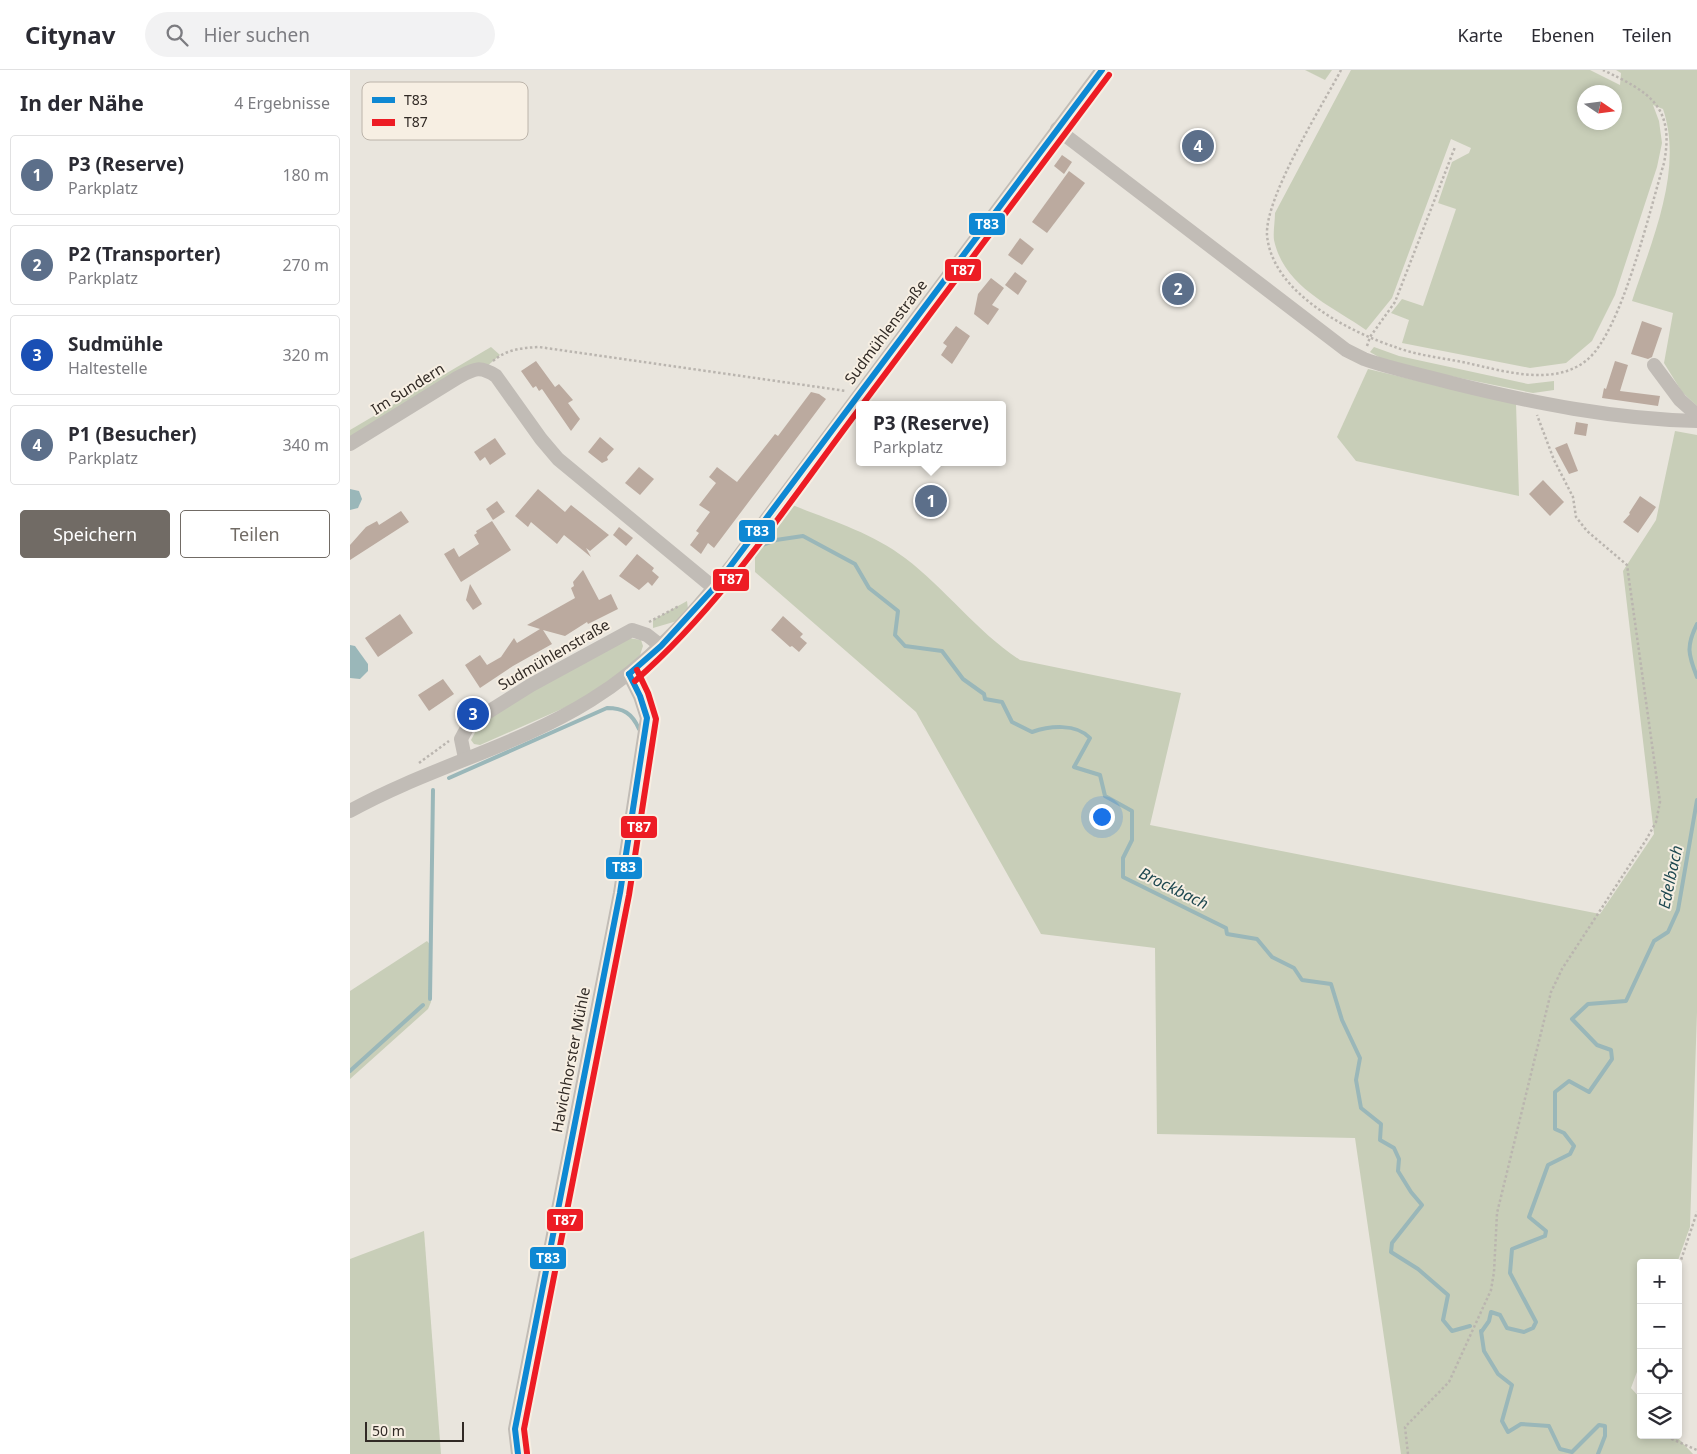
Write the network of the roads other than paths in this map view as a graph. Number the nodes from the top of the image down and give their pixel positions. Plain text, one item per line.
1 (1102, 70) edge
2 (1057, 129) junction
3 (1654, 365) dead end
4 (1697, 415) edge
5 (1697, 421) edge
6 (350, 444) edge
7 (714, 588) junction
8 (661, 646) junction
9 (629, 674) junction
10 (465, 758) junction
11 (350, 811) edge
12 (518, 1454) edge

1 - 2 street, Sudmühlenstraße
2 - 5 street
2 - 7 street, Sudmühlenstraße
3 - 4 street
6 - 7 street, Im Sundern
7 - 8 street, Sudmühlenstraße
8 - 9 street, Sudmühlenstraße
8 - 10 street, Sudmühlenstraße
9 - 10 street, Sudmühlenstraße
9 - 12 street, Havichhorster Mühle
10 - 11 street, Sudmühlenstraße

